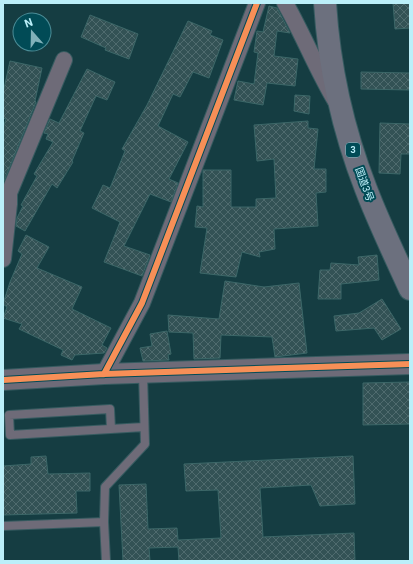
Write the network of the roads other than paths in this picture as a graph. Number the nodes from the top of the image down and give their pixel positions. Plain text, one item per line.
1 (257, 3) edge
2 (284, 3) edge
3 (325, 3) edge
4 (64, 60) dead end
5 (341, 110) junction
6 (6, 203) edge
7 (3, 259) edge
8 (410, 289) edge
9 (410, 364) edge
10 (104, 374) junction
11 (142, 374) junction
12 (3, 380) edge
13 (144, 427) junction
14 (111, 429) junction
15 (104, 522) junction
16 (3, 526) edge
17 (106, 561) edge

1 - 10 street
2 - 5 street
3 - 5 highway, 国道3号 / 3
4 - 6 street
5 - 8 highway, 国道3号 / 3
6 - 7 street
9 - 11 street
10 - 11 street
10 - 12 street
11 - 13 lane
13 - 14 lane
13 - 15 lane
14 - 14 lane
15 - 16 lane
15 - 17 lane

